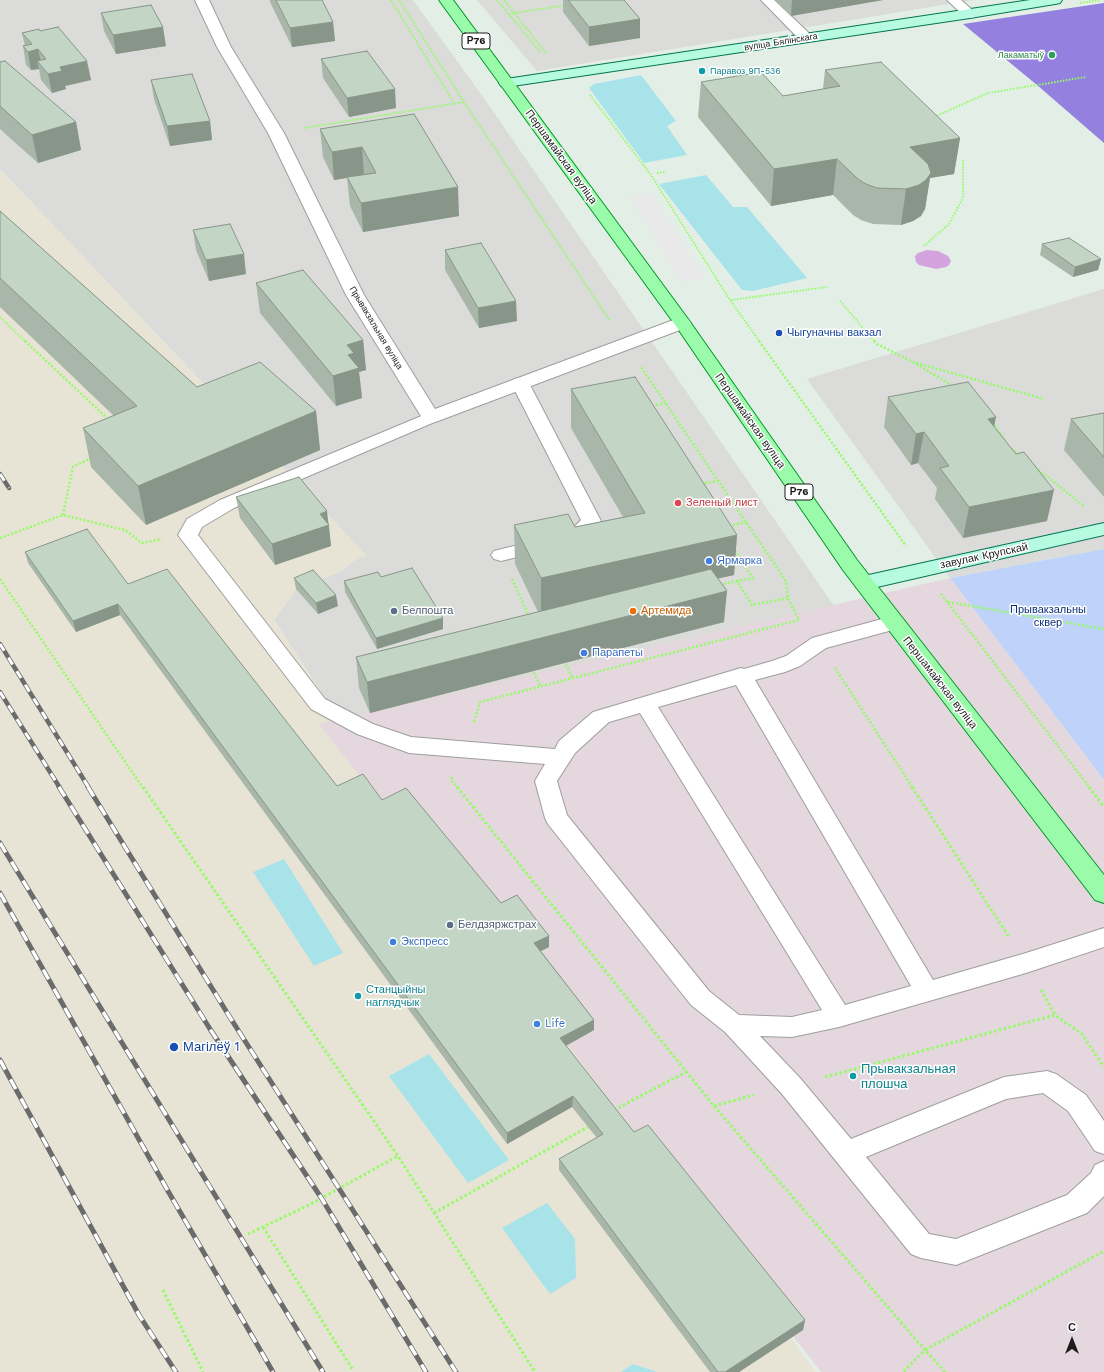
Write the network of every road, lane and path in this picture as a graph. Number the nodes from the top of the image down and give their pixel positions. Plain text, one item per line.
1 (202, 0) edge
2 (391, 0) edge
3 (399, 0) edge
4 (446, 0) edge
5 (497, 0) edge
6 (504, 0) edge
7 (767, 0) edge
8 (953, 0) edge
9 (1055, 0) edge
10 (566, 5) dead end
11 (509, 14) junction
12 (514, 14) junction
13 (970, 14) junction
14 (806, 38) junction
15 (542, 55) dead end
16 (548, 56) dead end
17 (1086, 77) dead end
18 (506, 83) junction
19 (590, 94) dead end
20 (464, 102) junction
21 (454, 103) junction
22 (932, 118) edge
23 (276, 133) junction
24 (963, 159) dead end
25 (665, 172) dead end
26 (657, 173) dead end
27 (924, 246) dead end
28 (827, 286) dead end
29 (730, 300) junction
30 (840, 301) dead end
31 (0, 317) edge
32 (682, 323) junction
33 (625, 343) junction
34 (913, 362) junction
35 (520, 383) junction
36 (953, 386) edge
37 (1044, 398) dead end
38 (666, 403) junction
39 (650, 406) edge
40 (432, 417) junction
41 (992, 420) edge
42 (111, 421) edge
43 (94, 456) edge
44 (1026, 460) edge
45 (1032, 464) edge
46 (718, 481) junction
47 (699, 485) edge
48 (1086, 508) dead end
49 (64, 516) junction
50 (746, 522) junction
51 (727, 526) edge
52 (1104, 529) edge
53 (188, 535) junction
54 (0, 538) edge
55 (732, 547) edge
56 (909, 551) dead end
57 (501, 555) joint
58 (922, 569) junction
59 (0, 579) edge
60 (737, 581) junction
61 (786, 581) dead end
62 (864, 583) junction
63 (714, 586) edge
64 (788, 598) dead end
65 (948, 602) junction
66 (529, 616) edge
67 (799, 620) dead end
68 (893, 623) junction
69 (1104, 629) edge
70 (819, 643) junction
71 (562, 658) edge
72 (531, 665) edge
73 (741, 675) junction
74 (573, 678) dead end
75 (541, 687) dead end
76 (645, 704) junction
77 (561, 757) junction
78 (1104, 807) edge
79 (1104, 893) edge
80 (1104, 937) edge
81 (1026, 963) junction
82 (927, 992) junction
83 (1055, 1016) junction
84 (839, 1017) junction
85 (734, 1025) junction
86 (1104, 1067) edge
87 (686, 1072) dead end
88 (791, 1086) junction
89 (714, 1106) dead end
90 (610, 1112) edge
91 (588, 1127) edge
92 (1104, 1143) edge
93 (847, 1153) junction
94 (398, 1156) junction
95 (1104, 1173) edge
96 (434, 1213) junction
97 (263, 1227) junction
98 (248, 1234) dead end
99 (1104, 1251) edge
100 (163, 1290) dead end
101 (352, 1371) edge
102 (203, 1372) edge
103 (535, 1372) edge
104 (945, 1372) edge

1 - 23 street, Прывакзальная вуліца
2 - 21 path
3 - 20 path
4 - 18 main road, Першамайская вуліца / Р76
5 - 11 path
6 - 12 path
7 - 14 lane
8 - 13 lane
9 - 13 main road, вуліца Бялінскага
10 - 12 path
11 - 12 path
11 - 15 path
12 - 16 path
13 - 14 main road, вуліца Бялінскага
14 - 18 main road, вуліца Бялінскага
17 - 22 path
18 - 32 main road, Першамайская вуліца / Р76
19 - 29 path
20 - 21 path
20 - 33 path
21 - 23 path
23 - 40 street, Прывакзальная вуліца
24 - 27 path
25 - 26 path
28 - 29 path
29 - 56 path
30 - 34 path
31 - 42 path
32 - 33 street
32 - 62 main road, Першамайская вуліца / Р76
33 - 35 street
33 - 38 path
34 - 36 path
34 - 37 path
35 - 40 street
35 - 57 lane
38 - 39 path
38 - 46 path
40 - 53 lane
41 - 44 path
43 - 49 path
45 - 48 path
46 - 47 path
46 - 50 path
49 - 53 path
49 - 54 path
50 - 51 path
50 - 61 path
52 - 58 main road, завулак Крупскай
53 - 77 lane
55 - 60 path
57 - 66 path
58 - 62 main road, завулак Крупскай
58 - 65 path
59 - 94 path
60 - 63 path
60 - 64 path
62 - 68 main road, Першамайская вуліца / Р76
65 - 69 path
65 - 78 path
67 - 70 path
68 - 70 lane
68 - 79 main road, Першамайская вуліца / Р76
70 - 73 lane
70 - 81 path
71 - 74 path
72 - 75 path
73 - 76 lane
73 - 82 lane
76 - 77 lane
76 - 84 lane
77 - 85 lane
80 - 81 lane
81 - 82 lane
81 - 83 path
82 - 84 lane
83 - 86 path
83 - 88 path
84 - 85 lane
85 - 88 lane
87 - 90 path
88 - 89 path
88 - 93 lane
91 - 96 path
92 - 93 lane
93 - 95 lane
94 - 96 path
94 - 97 path
96 - 103 path
97 - 98 path
97 - 101 path
99 - 104 path
100 - 102 path

